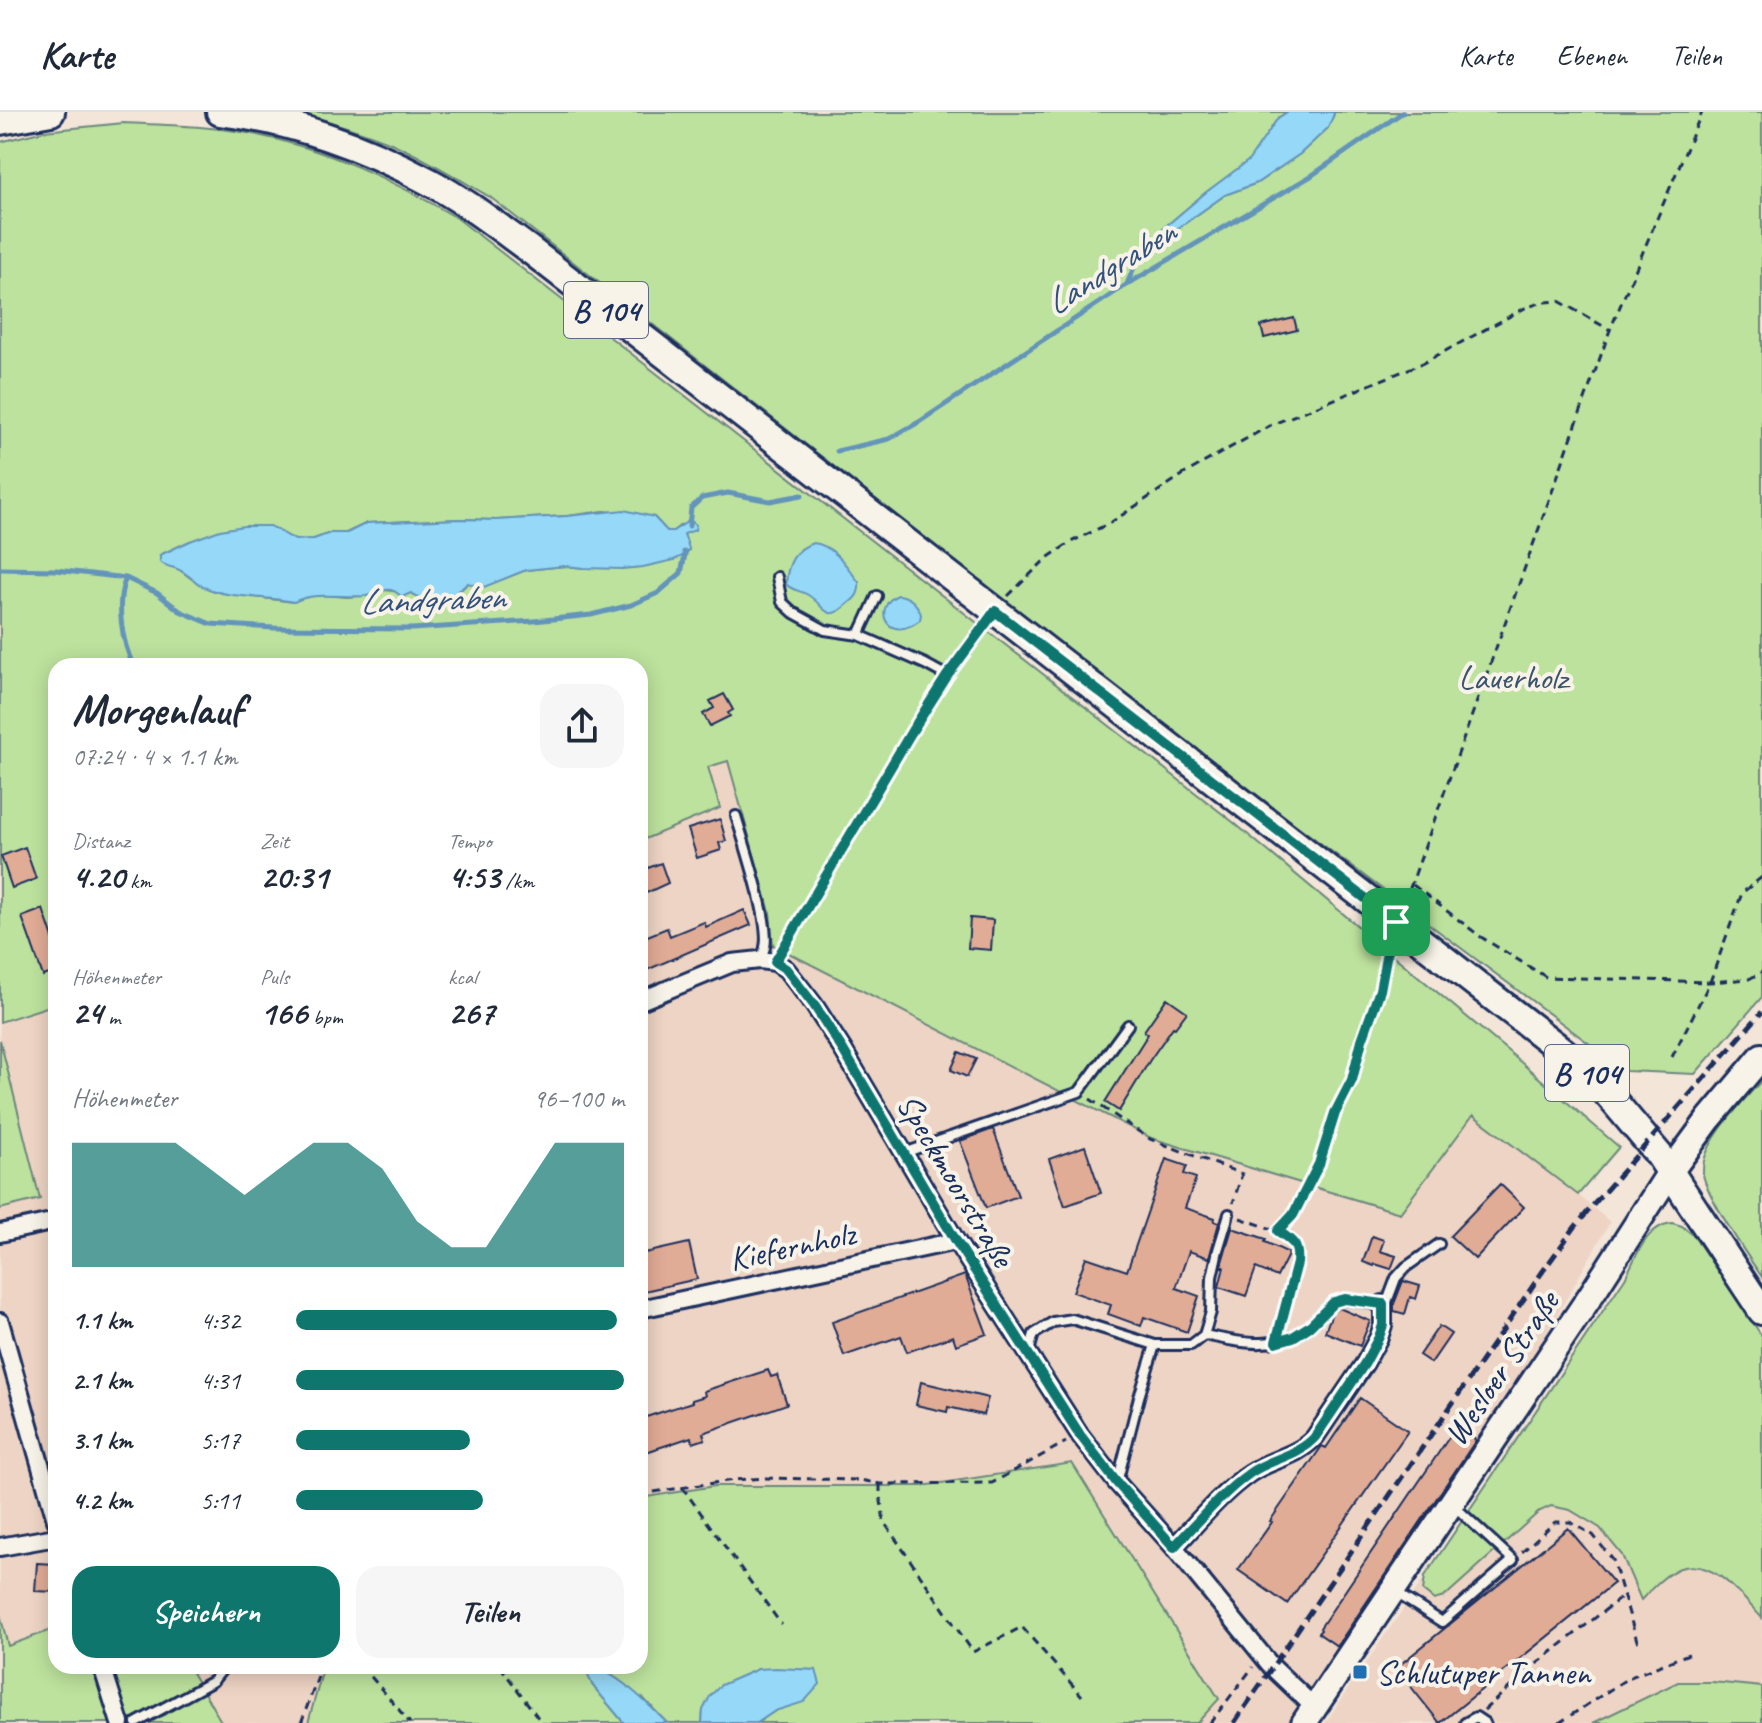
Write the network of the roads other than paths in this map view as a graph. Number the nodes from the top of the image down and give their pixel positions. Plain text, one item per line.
1 (51, 112) edge
2 (220, 112) edge
3 (0, 121) edge
4 (777, 577) dead end
5 (877, 596) dead end
6 (1003, 601) junction
7 (859, 635) junction
8 (736, 816) dead end
9 (767, 961) junction
10 (648, 998) edge
11 (1128, 1025) dead end
12 (1762, 1056) edge
13 (904, 1153) junction
14 (1670, 1172) junction
15 (1229, 1214) road end
16 (48, 1223) edge
17 (0, 1233) edge
18 (956, 1241) junction
19 (1439, 1244) dead end
20 (1383, 1304) junction
21 (648, 1307) edge
22 (1762, 1311) edge
23 (0, 1322) edge
24 (1204, 1335) junction
25 (1155, 1345) junction
26 (1028, 1354) junction
27 (1117, 1483) junction
28 (48, 1492) edge
29 (1451, 1503) junction
30 (48, 1538) edge
31 (0, 1547) edge
32 (1174, 1547) junction
33 (1393, 1591) junction
34 (105, 1674) edge
35 (219, 1674) edge
36 (1312, 1715) edge
37 (120, 1723) edge
38 (136, 1723) edge
39 (1465, 1723) edge
40 (1485, 1723) edge

1 - 3 main road
2 - 6 main road, B 104
4 - 7 lane
5 - 7 lane
6 - 7 lane
6 - 14 main road, B 104
8 - 9 lane
9 - 10 street
9 - 13 street, Speckmoorstraße
11 - 13 lane
12 - 14 street, Wesloer Straße
13 - 18 street, Speckmoorstraße
14 - 22 main road, B 104
14 - 29 street, Wesloer Straße
15 - 24 lane
16 - 17 street
18 - 21 street, Kiefernholz
18 - 26 street, Speckmoorstraße
19 - 20 lane
20 - 24 lane
20 - 32 street
23 - 28 street
24 - 25 lane
25 - 26 lane
25 - 27 lane
26 - 27 street, Speckmoorstraße
27 - 32 street, Speckmoorstraße
29 - 33 street, Wesloer Straße
29 - 33 lane
30 - 31 street
32 - 36 street, Speckmoorstraße
33 - 36 street, Wesloer Straße
34 - 37 street
35 - 38 lane
39 - 40 lane

